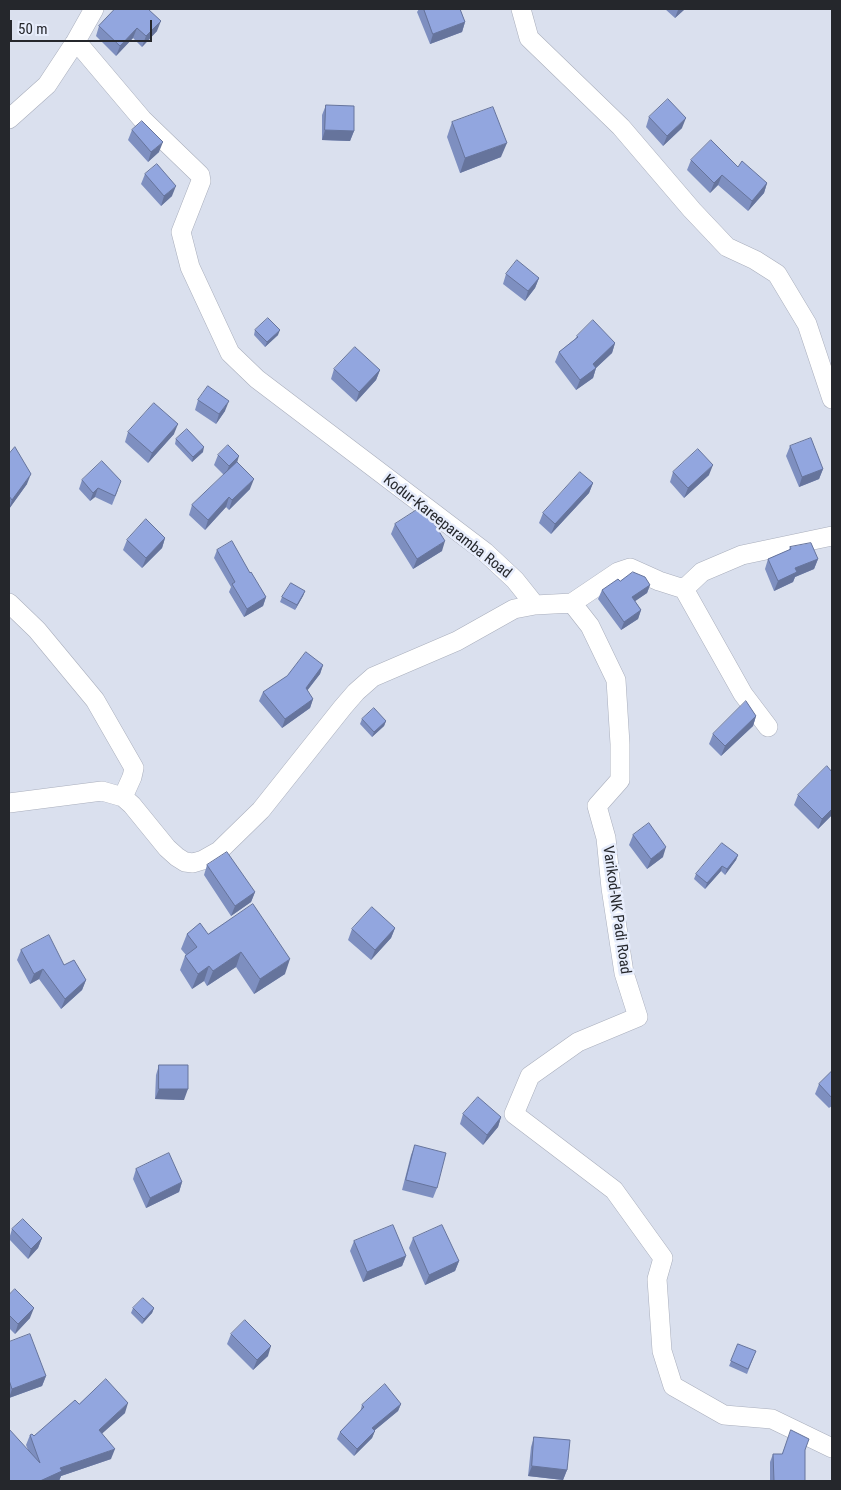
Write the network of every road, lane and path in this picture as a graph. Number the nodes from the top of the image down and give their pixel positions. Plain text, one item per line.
1 (94, 9) edge
2 (521, 9) edge
3 (76, 41) junction
4 (9, 119) edge
5 (832, 399) edge
6 (832, 536) edge
7 (684, 589) junction
8 (9, 603) edge
9 (572, 603) junction
10 (535, 605) junction
11 (768, 727) dead end
12 (123, 797) junction
13 (9, 803) edge
14 (832, 1448) edge

1 - 3 street
2 - 5 street
3 - 4 street
3 - 10 street, Kodur-Kareeparamba Road
6 - 7 street
7 - 9 street
7 - 11 street
8 - 12 street
9 - 10 street
9 - 14 street, Varikod-NK Padi Road
10 - 12 street
12 - 13 street

